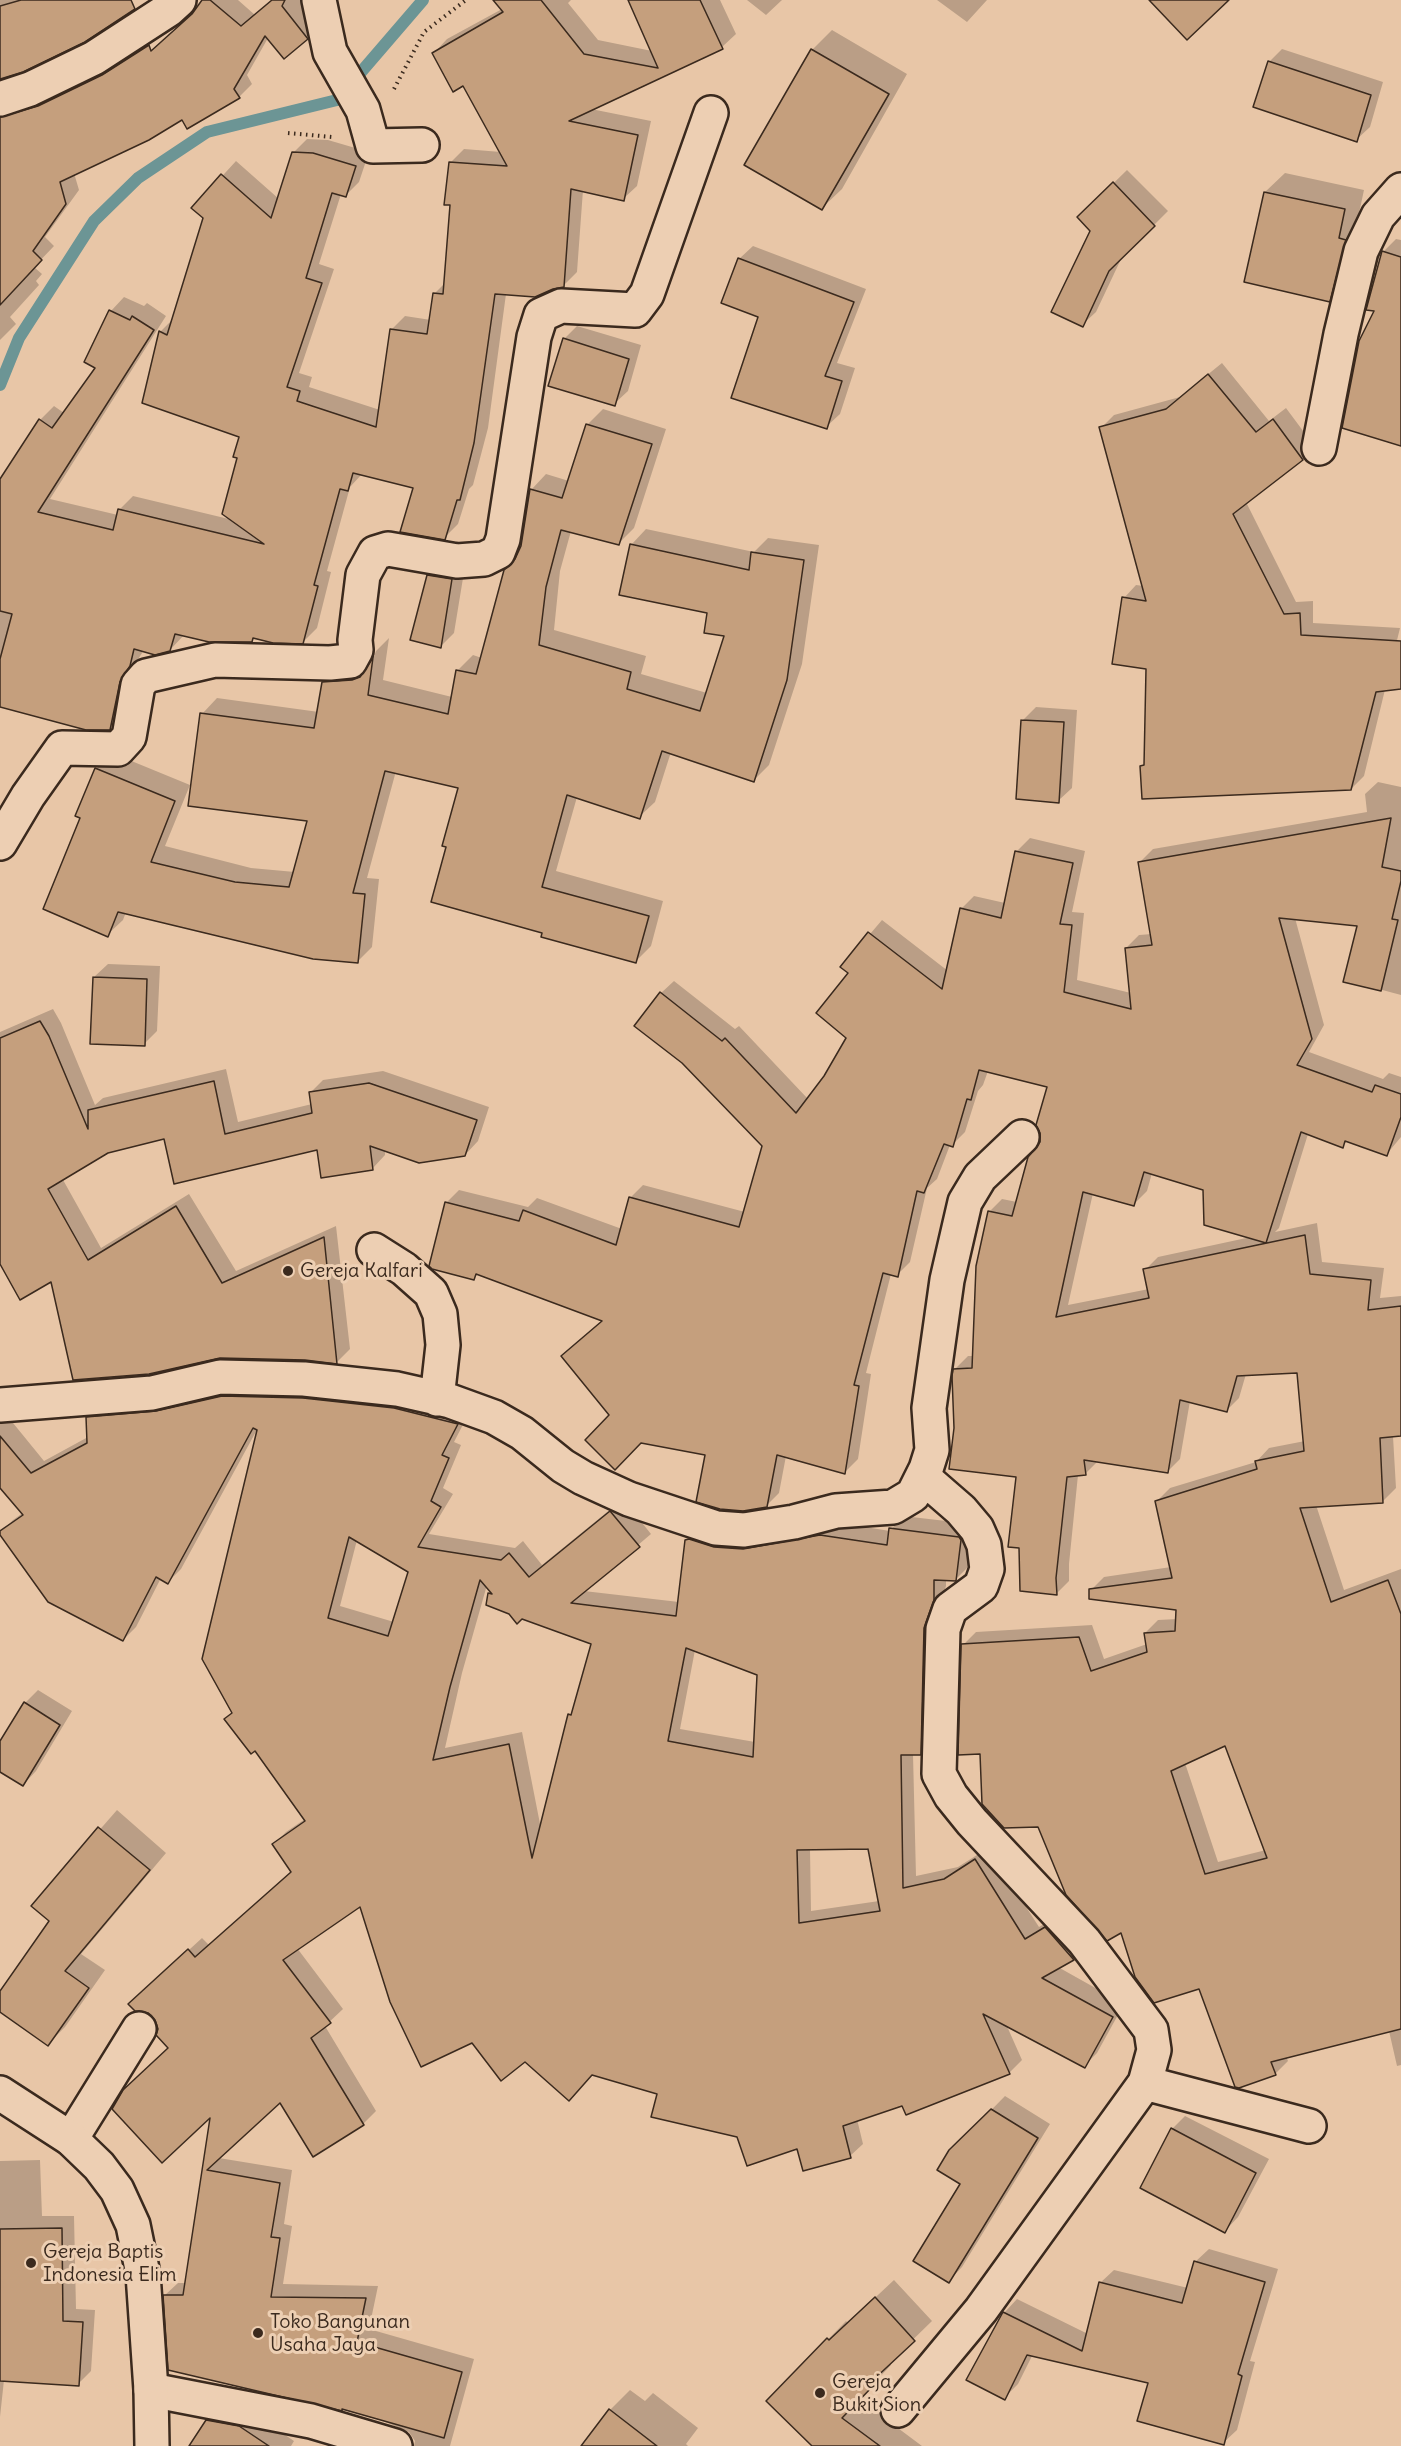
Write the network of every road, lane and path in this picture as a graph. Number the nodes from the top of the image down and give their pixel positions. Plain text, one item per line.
1 (179, 0) edge
2 (319, 0) edge
3 (0, 99) edge
4 (711, 113) dead end
5 (422, 145) dead end
6 (1401, 189) edge
7 (1319, 448) dead end
8 (0, 843) edge
9 (1022, 1137) dead end
10 (374, 1250) dead end
11 (437, 1399) junction
12 (0, 1405) edge
13 (922, 1477) junction
14 (139, 2029) dead end
15 (1145, 2083) junction
16 (0, 2093) edge
17 (1309, 2126) dead end
18 (71, 2139) junction
19 (151, 2390) junction
20 (898, 2410) dead end
21 (153, 2446) edge
22 (395, 2446) edge

1 - 3 street
2 - 5 street
4 - 8 street
6 - 7 street
9 - 13 street
10 - 11 street
11 - 12 street
11 - 13 street
13 - 15 street
14 - 18 street
15 - 17 street
15 - 20 street
16 - 18 street
18 - 19 street
19 - 21 street
19 - 22 street

